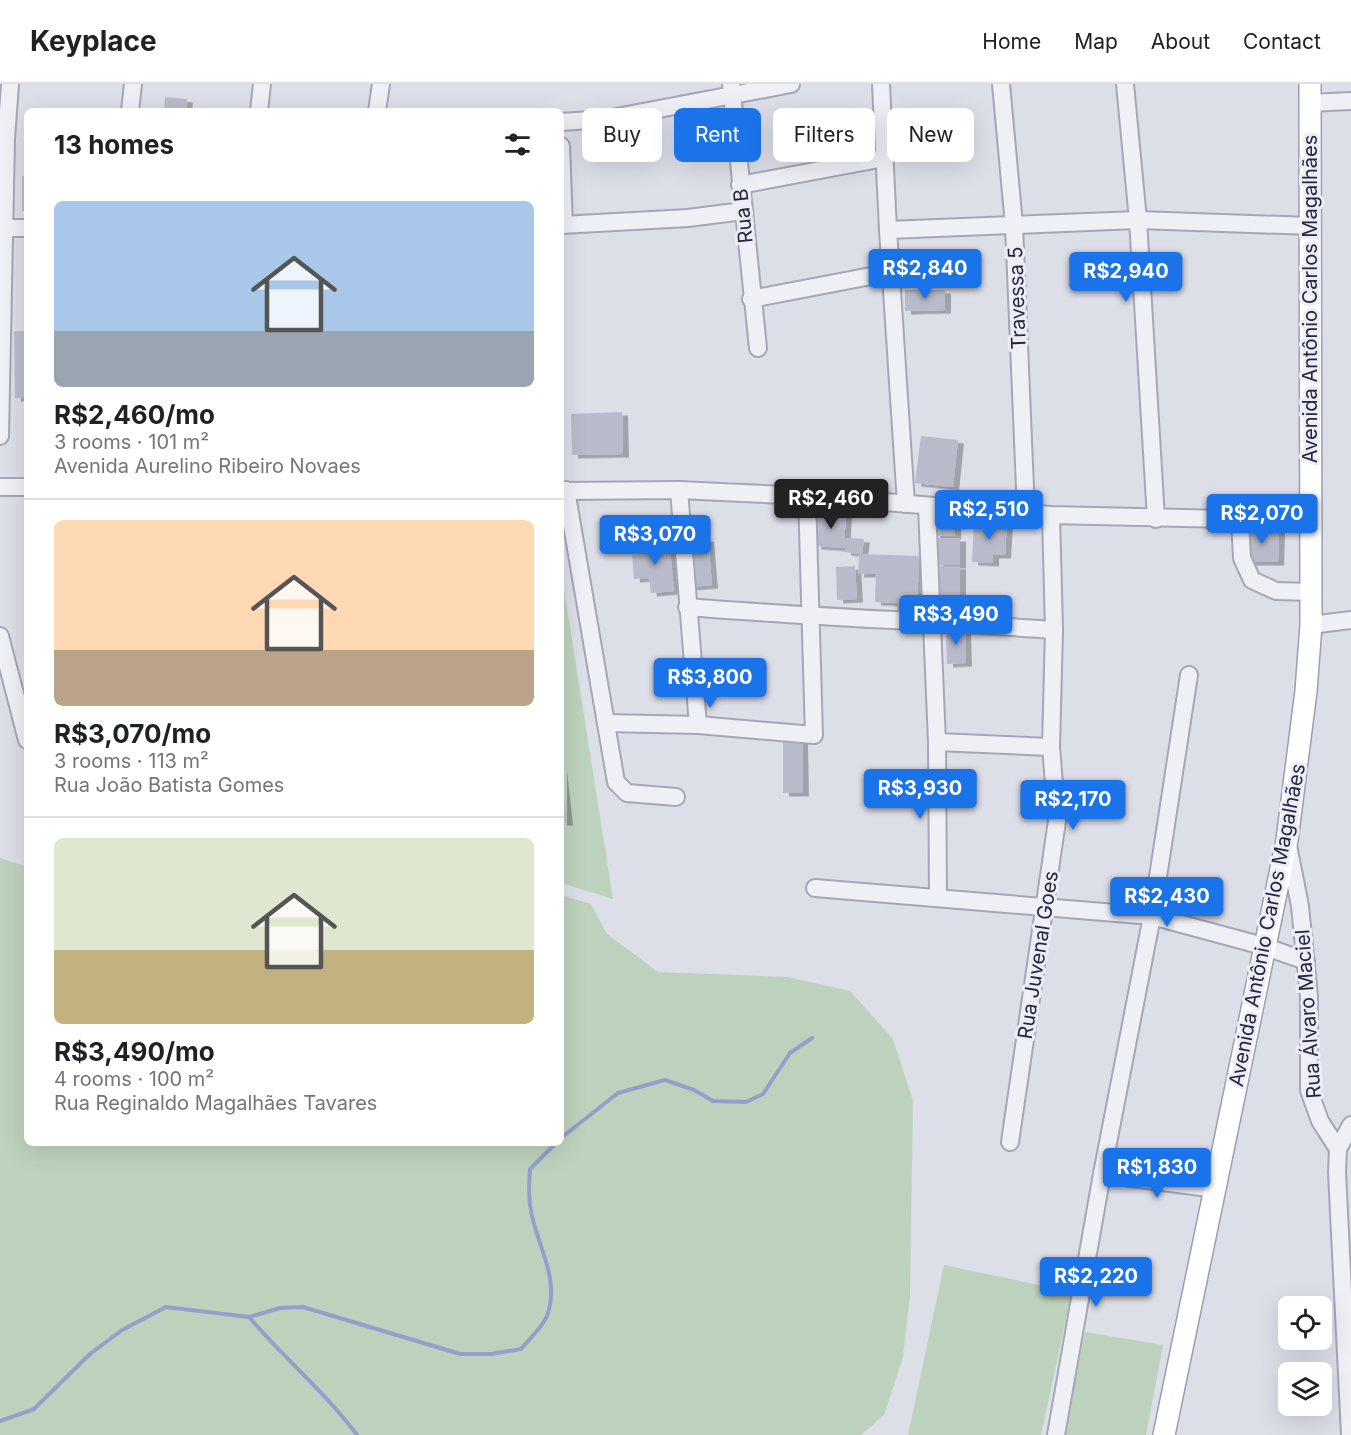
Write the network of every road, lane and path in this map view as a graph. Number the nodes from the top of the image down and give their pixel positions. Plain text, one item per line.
1 (10, 84) edge
2 (133, 84) edge
3 (262, 84) edge
4 (381, 84) edge
5 (791, 84) edge
6 (881, 84) edge
7 (1001, 84) edge
8 (1125, 84) edge
9 (731, 90) edge
10 (1309, 94) edge
11 (1351, 101) edge
12 (130, 108) edge
13 (259, 108) edge
14 (378, 108) edge
15 (564, 122) edge
16 (884, 158) junction
17 (740, 185) junction
18 (743, 211) junction
19 (1138, 220) junction
20 (564, 225) edge
21 (1014, 225) junction
22 (1311, 226) junction
23 (3, 228) edge
24 (24, 228) edge
25 (888, 230) junction
26 (892, 273) junction
27 (751, 299) junction
28 (758, 348) dead end
29 (0, 436) edge
30 (0, 487) edge
31 (24, 487) edge
32 (564, 490) edge
33 (679, 490) junction
34 (807, 496) junction
35 (906, 504) junction
36 (927, 507) junction
37 (1026, 512) junction
38 (566, 514) edge
39 (1051, 515) junction
40 (1155, 519) junction
41 (1239, 520) junction
42 (1310, 521) junction
43 (1311, 592) junction
44 (687, 607) junction
45 (812, 618) junction
46 (1351, 620) edge
47 (933, 621) junction
48 (1311, 625) junction
49 (1054, 630) junction
50 (0, 636) edge
51 (1188, 675) dead end
52 (606, 723) junction
53 (698, 725) junction
54 (24, 728) edge
55 (937, 742) junction
56 (1051, 747) junction
57 (676, 797) dead end
58 (1287, 840) junction
59 (815, 888) dead end
60 (938, 898) junction
61 (1046, 908) junction
62 (1152, 916) junction
63 (1263, 946) junction
64 (1306, 961) junction
65 (1351, 1125) edge
66 (1010, 1142) dead end
67 (1338, 1149) junction
68 (1102, 1174) junction
69 (1216, 1189) junction
70 (1056, 1435) edge
71 (1164, 1435) edge
72 (1350, 1435) edge

1 - 23 street
2 - 12 street
3 - 13 street
4 - 14 street
5 - 9 street
6 - 16 street
7 - 21 street, Travessa 5
8 - 19 street
9 - 15 street
9 - 17 street, Rua B
10 - 11 street
10 - 22 main road, Avenida Antônio Carlos Magalhães
16 - 17 street
16 - 25 street
17 - 18 street, Rua B
18 - 20 street
18 - 27 street, Rua B
19 - 21 street
19 - 22 street
19 - 40 street
21 - 25 street
21 - 37 street, Travessa 5
22 - 42 main road, Avenida Antônio Carlos Magalhães
23 - 24 street
23 - 29 street
25 - 26 street
26 - 27 street
26 - 35 street
27 - 28 street, Rua B
30 - 31 street
32 - 33 street
32 - 38 street
33 - 34 street
33 - 44 street
34 - 35 street
34 - 45 street
35 - 36 street
36 - 37 street
36 - 47 street
37 - 39 street
38 - 52 street
39 - 40 street
39 - 49 street, Rua Juvenal Goes
40 - 41 street
41 - 42 street
41 - 43 street
42 - 43 main road, Avenida Antônio Carlos Magalhães
43 - 48 main road, Avenida Antônio Carlos Magalhães
44 - 45 street
44 - 53 street
45 - 47 street
45 - 53 street
46 - 48 street
47 - 49 street
47 - 55 street
48 - 58 main road, Avenida Antônio Carlos Magalhães
49 - 56 street, Rua Juvenal Goes
50 - 54 street
51 - 62 street
52 - 53 street
52 - 57 street
55 - 56 street
55 - 60 street
56 - 61 street, Rua Juvenal Goes
58 - 63 main road, Avenida Antônio Carlos Magalhães
58 - 64 street, Rua Álvaro Maciel
59 - 60 street
60 - 61 street
61 - 62 street
61 - 66 street, Rua Juvenal Goes
62 - 63 street
62 - 68 street
63 - 64 street
63 - 69 main road, Avenida Antônio Carlos Magalhães
64 - 67 street, Rua Álvaro Maciel
65 - 67 street
67 - 72 street
68 - 69 street
68 - 70 street
69 - 71 main road, Avenida Antônio Carlos Magalhães

